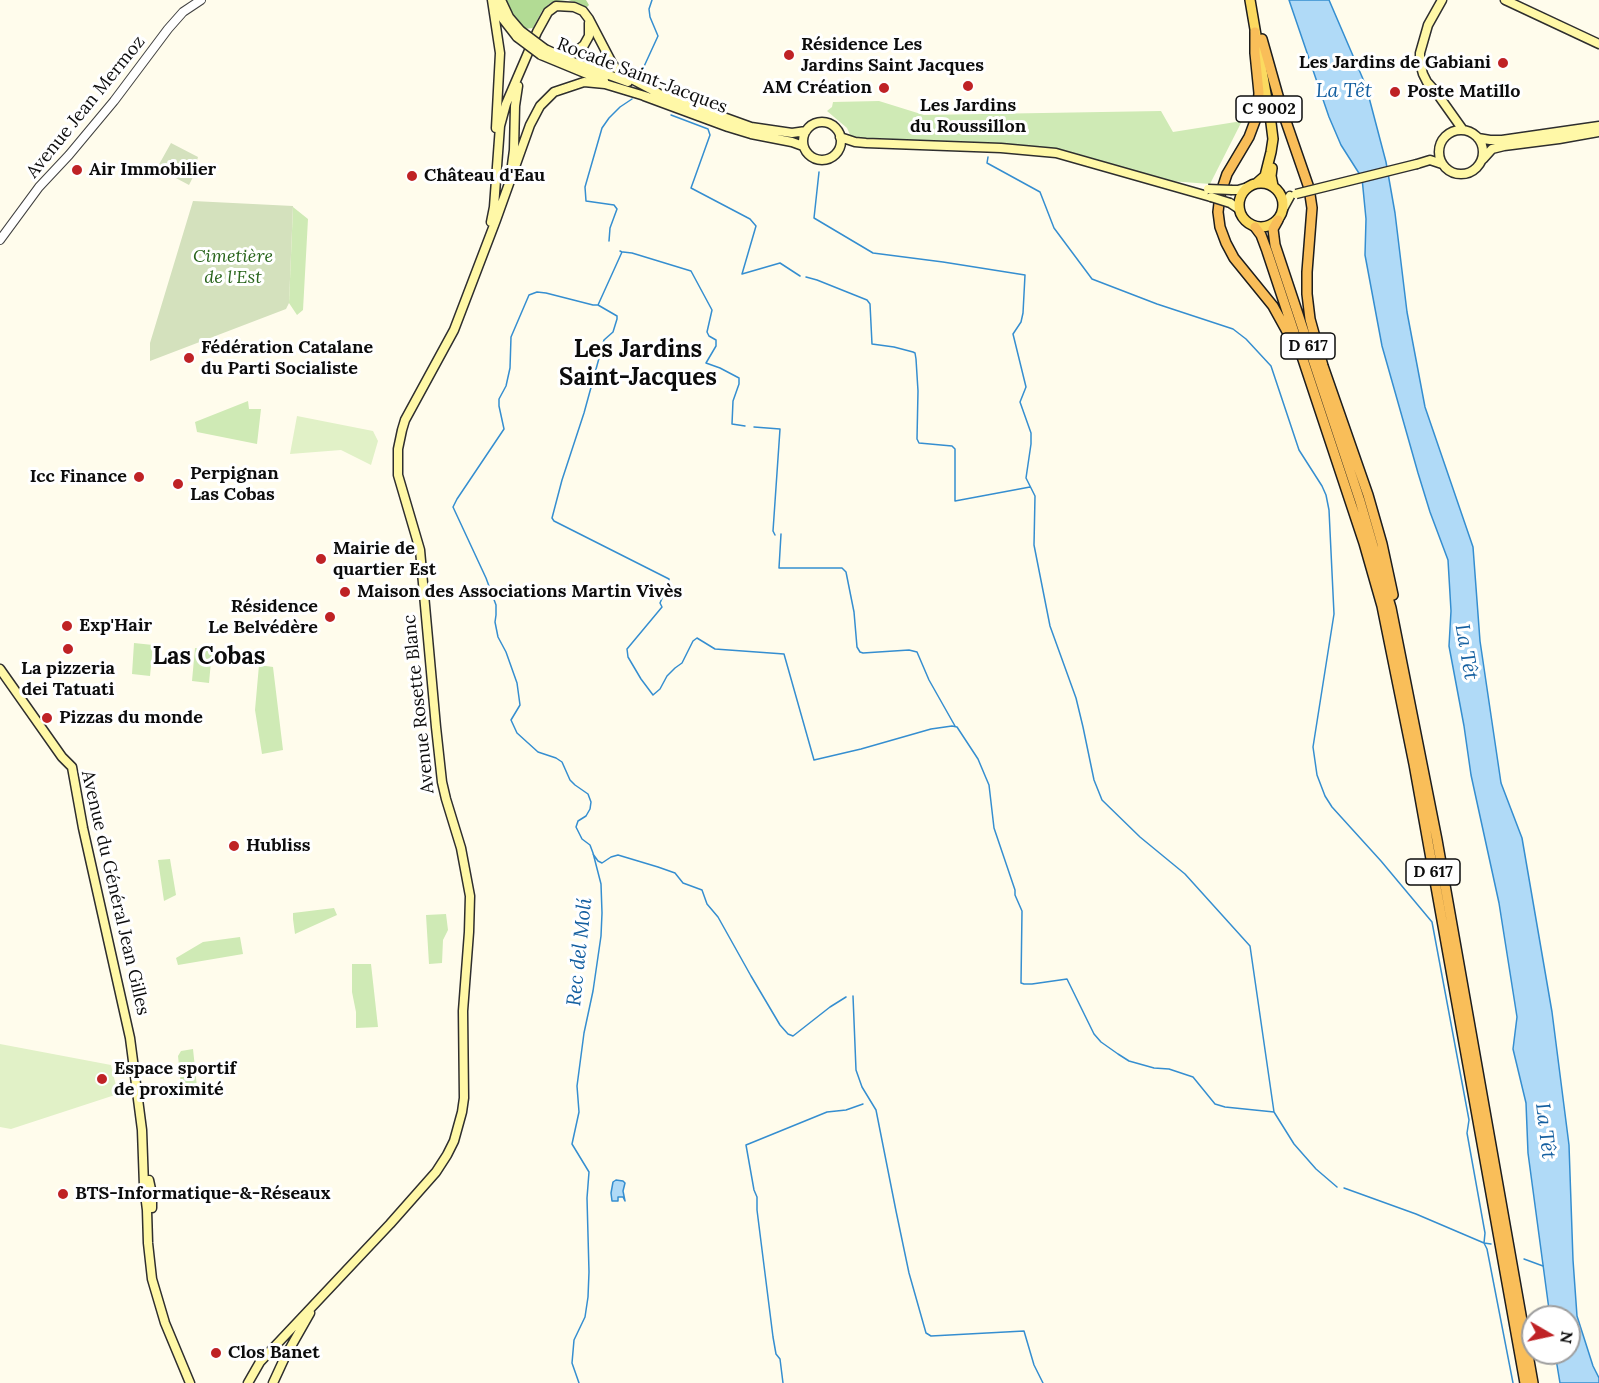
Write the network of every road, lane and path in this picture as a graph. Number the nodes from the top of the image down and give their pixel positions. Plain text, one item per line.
1 (201, 0) edge
2 (492, 0) edge
3 (501, 0) edge
4 (1250, 0) edge
5 (1255, 0) edge
6 (1442, 0) edge
7 (1448, 0) edge
8 (1505, 0) edge
9 (1513, 2) edge
10 (589, 19) junction
11 (519, 34) junction
12 (1258, 36) junction
13 (1423, 42) junction
14 (1599, 44) edge
15 (543, 52) junction
16 (524, 60) junction
17 (658, 93) junction
18 (648, 97) junction
19 (1446, 106) junction
20 (1599, 126) edge
21 (1463, 130) junction
22 (806, 131) junction
23 (1599, 132) edge
24 (1447, 135) junction
25 (840, 137) junction
26 (1478, 138) junction
27 (866, 143) junction
28 (803, 146) junction
29 (1439, 148) junction
30 (837, 152) junction
31 (1430, 160) junction
32 (1481, 162) junction
33 (497, 164) junction
34 (1442, 164) junction
35 (509, 183) junction
36 (1253, 185) junction
37 (1276, 189) junction
38 (1209, 193) junction
39 (1293, 195) junction
40 (1284, 207) junction
41 (1239, 208) junction
42 (1278, 220) junction
43 (1255, 227) junction
44 (0, 240) edge
45 (483, 254) junction
46 (1306, 371) junction
47 (0, 669) edge
48 (1406, 680) junction
49 (130, 1038) junction
50 (321, 1298) junction
51 (260, 1362) junction
52 (190, 1383) edge
53 (196, 1383) edge
54 (243, 1383) edge
55 (248, 1383) edge
56 (273, 1383) edge
57 (1526, 1383) edge
58 (1533, 1383) edge

1 - 44 street, Avenue Jean Mermoz
2 - 11 main road, Rocade Saint-Jacques
2 - 33 main road
3 - 11 main road, Rocade Saint-Jacques
4 - 12 main road, C 9002
5 - 12 main road, C 9002
6 - 13 main road
7 - 13 main road
8 - 9 main road
9 - 14 main road
10 - 15 main road
10 - 16 main road
10 - 17 main road
11 - 15 main road, Rocade Saint-Jacques, bridge
12 - 36 main road, C 9002
12 - 37 main road, C 9002
12 - 46 highway
12 - 48 highway
13 - 19 main road
15 - 17 main road, Rocade Saint-Jacques
15 - 18 main road, Rocade Saint-Jacques
16 - 33 main road
16 - 35 main road
17 - 22 main road, Rocade Saint-Jacques
18 - 28 main road, Rocade Saint-Jacques
18 - 35 main road
19 - 21 main road
19 - 24 main road
20 - 26 main road
21 - 24 main road
21 - 26 main road
22 - 25 main road
22 - 28 main road
23 - 32 main road
24 - 29 main road
25 - 27 main road
25 - 30 main road
26 - 32 main road
27 - 30 main road
27 - 38 main road
28 - 30 main road
29 - 31 main road
29 - 34 main road
31 - 34 main road
31 - 39 main road, bridge
32 - 34 main road
33 - 45 main road
35 - 45 main road
36 - 37 main road
36 - 38 main road, bridge
36 - 41 main road
37 - 39 main road
37 - 40 main road
38 - 41 main road, bridge
39 - 40 main road
40 - 42 main road
41 - 43 main road
42 - 43 main road
42 - 48 highway, D 617
43 - 46 highway, D 617
45 - 50 main road, Avenue Rosette Blanc
46 - 57 highway, D 617
47 - 49 main road, Avenue du Général Jean Gilles
48 - 58 highway, D 617
49 - 52 main road, Avenue du Général Jean Gilles
49 - 53 main road, Avenue du Général Jean Gilles
50 - 51 main road, Avenue Rosette Blanc
50 - 56 main road, Avenue Rosette Blanc
51 - 54 main road, Avenue Rosette Blanc
51 - 55 main road, Avenue Rosette Blanc

